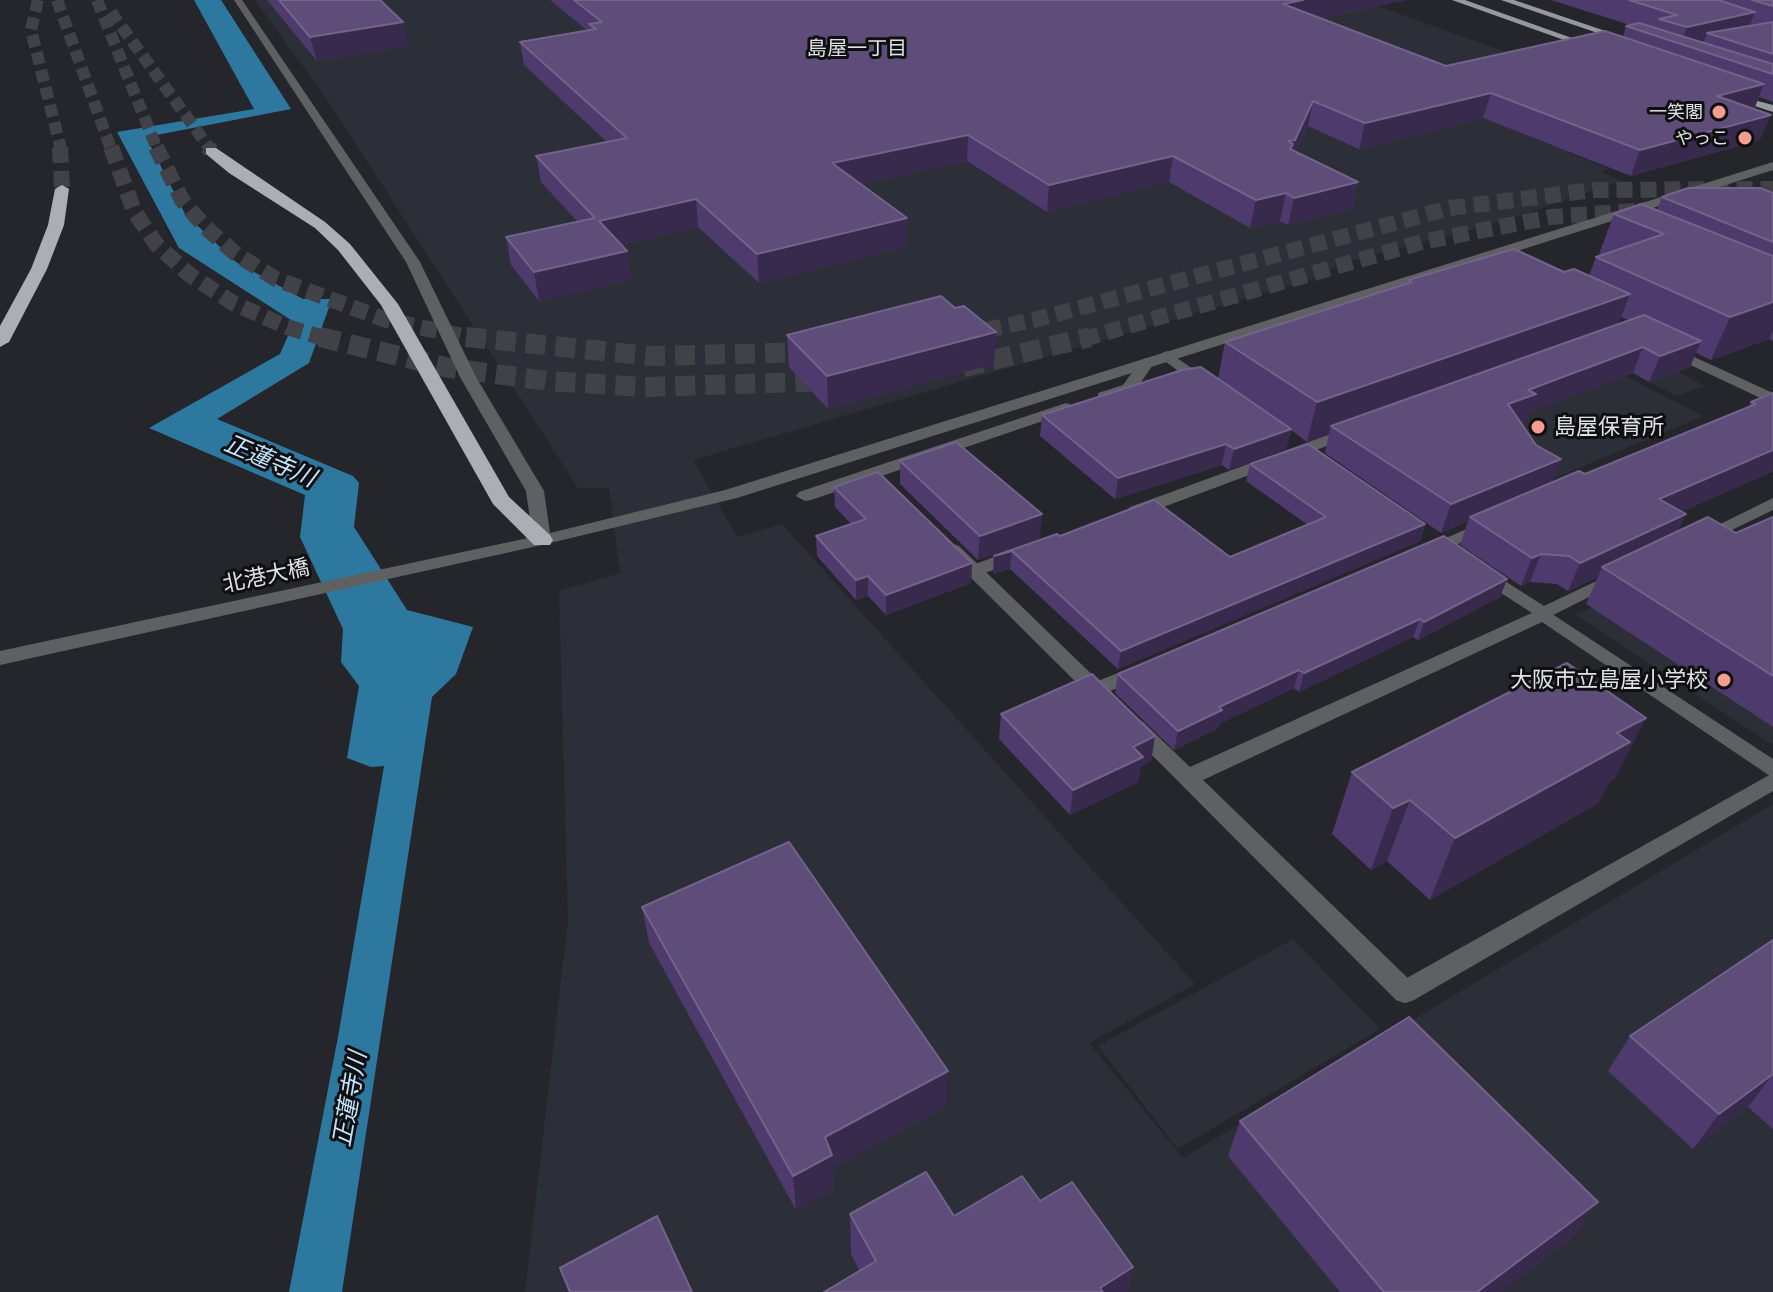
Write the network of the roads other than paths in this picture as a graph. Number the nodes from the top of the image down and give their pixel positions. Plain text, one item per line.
1 (238, 0) edge
2 (1456, 0) edge
3 (1505, 0) edge
4 (1634, 42) edge
5 (1605, 51) edge
6 (1722, 91) edge
7 (1773, 109) edge
8 (211, 151) tunnel mouth
9 (1773, 166) edge
10 (62, 189) tunnel mouth
11 (1693, 191) junction
12 (1717, 200) edge
13 (1594, 222) junction
14 (1616, 231) edge
15 (1479, 258) junction
16 (1502, 269) edge
17 (1647, 339) edge
18 (0, 342) edge
19 (1167, 356) junction
20 (1146, 363) junction
21 (1219, 393) edge
22 (1768, 402) edge
23 (1374, 424) edge
24 (1278, 434) edge
25 (1302, 450) junction
26 (1327, 467) edge
27 (873, 472) junction
28 (896, 494) edge
29 (805, 496) dead end
30 (1773, 503) edge
31 (1123, 516) edge
32 (1499, 520) edge
33 (941, 538) edge
34 (542, 540) junction
35 (1687, 545) edge
36 (1034, 549) edge
37 (1447, 549) junction
38 (1412, 557) edge
39 (974, 571) junction
40 (1629, 573) edge
41 (1543, 614) junction
42 (0, 658) edge
43 (1153, 665) edge
44 (1095, 690) junction
45 (1773, 770) edge
46 (1187, 778) junction
47 (1773, 781) edge

1 - 34 street
2 - 5 main road
3 - 4 main road
6 - 7 main road
8 - 34 highway
9 - 11 street, 北港大橋
10 - 18 highway
11 - 12 street
11 - 13 street, 北港大橋
13 - 14 street
13 - 15 street, 北港大橋
15 - 16 street
15 - 19 street, 北港大橋
17 - 22 street
19 - 20 street, 北港大橋
19 - 21 street
20 - 27 street
20 - 34 street, 北港大橋
23 - 25 street
24 - 25 street
25 - 26 street
25 - 31 street
27 - 28 street
27 - 29 street
30 - 35 street
32 - 37 street
33 - 39 street
34 - 42 street, 北港大橋
36 - 39 street
37 - 38 street
37 - 41 street
39 - 44 street
40 - 41 street
41 - 45 street
41 - 46 street
43 - 44 street
44 - 46 street
46 - 47 street

